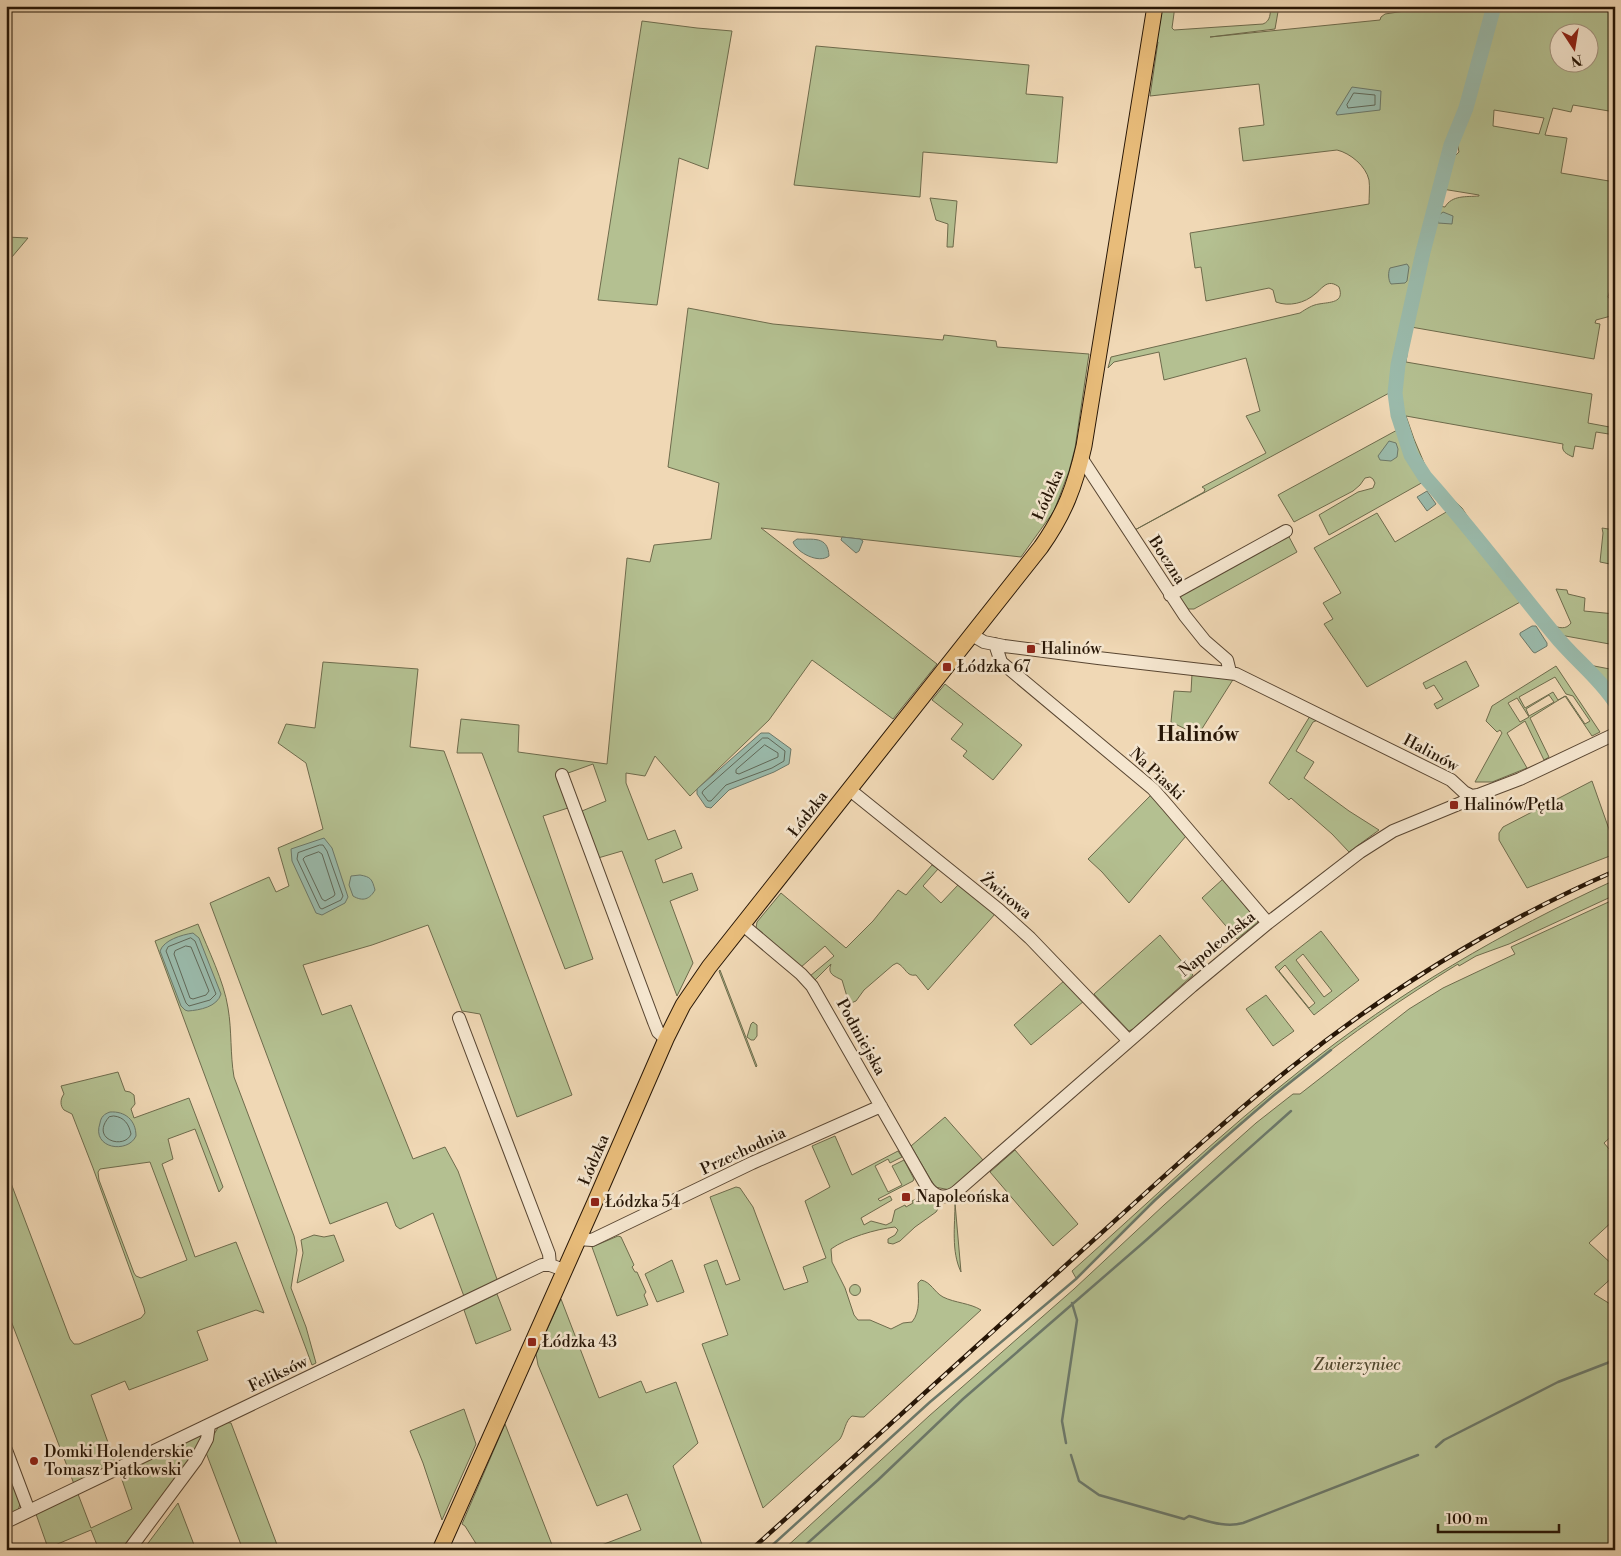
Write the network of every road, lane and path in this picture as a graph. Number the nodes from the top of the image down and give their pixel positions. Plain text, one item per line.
1 (1155, 6) edge
2 (1082, 459) junction
3 (1286, 530) dead end
4 (1170, 594) junction
5 (972, 635) junction
6 (1000, 645) junction
7 (1230, 672) junction
8 (1615, 734) edge
9 (562, 776) dead end
10 (850, 790) junction
11 (1467, 793) junction
12 (1268, 923) junction
13 (743, 925) junction
14 (459, 1018) dead end
15 (666, 1038) junction
16 (1129, 1041) junction
17 (881, 1106) junction
18 (926, 1185) joint
19 (578, 1239) junction
20 (550, 1265) junction
21 (564, 1270) junction
22 (208, 1425) junction
23 (6, 1450) edge
24 (29, 1511) junction
25 (6, 1522) edge
26 (129, 1550) edge
27 (440, 1550) edge

1 - 2 main road, Łódzka
2 - 4 street, Boczna
2 - 5 main road, Łódzka
3 - 4 street
4 - 7 street, Boczna
5 - 6 street, Halinów
5 - 10 main road, Łódzka
6 - 7 street, Halinów
6 - 12 street, Na Piaski
7 - 11 street, Halinów
8 - 11 street, Napoleońska
9 - 15 street
10 - 13 main road, Łódzka
10 - 16 street, Żwirowa
11 - 12 street, Napoleońska
12 - 16 street, Napoleońska
13 - 15 main road, Łódzka
13 - 17 street, Podmiejska
14 - 20 street
15 - 19 main road, Łódzka
16 - 18 street, Napoleońska
17 - 18 street, Podmiejska
17 - 19 street, Przechodnia
19 - 21 main road, Łódzka
20 - 21 street
20 - 22 street, Feliksów
21 - 27 main road, Łódzka
22 - 24 street, Feliksów
22 - 26 street
23 - 24 street
24 - 25 street, Feliksów

